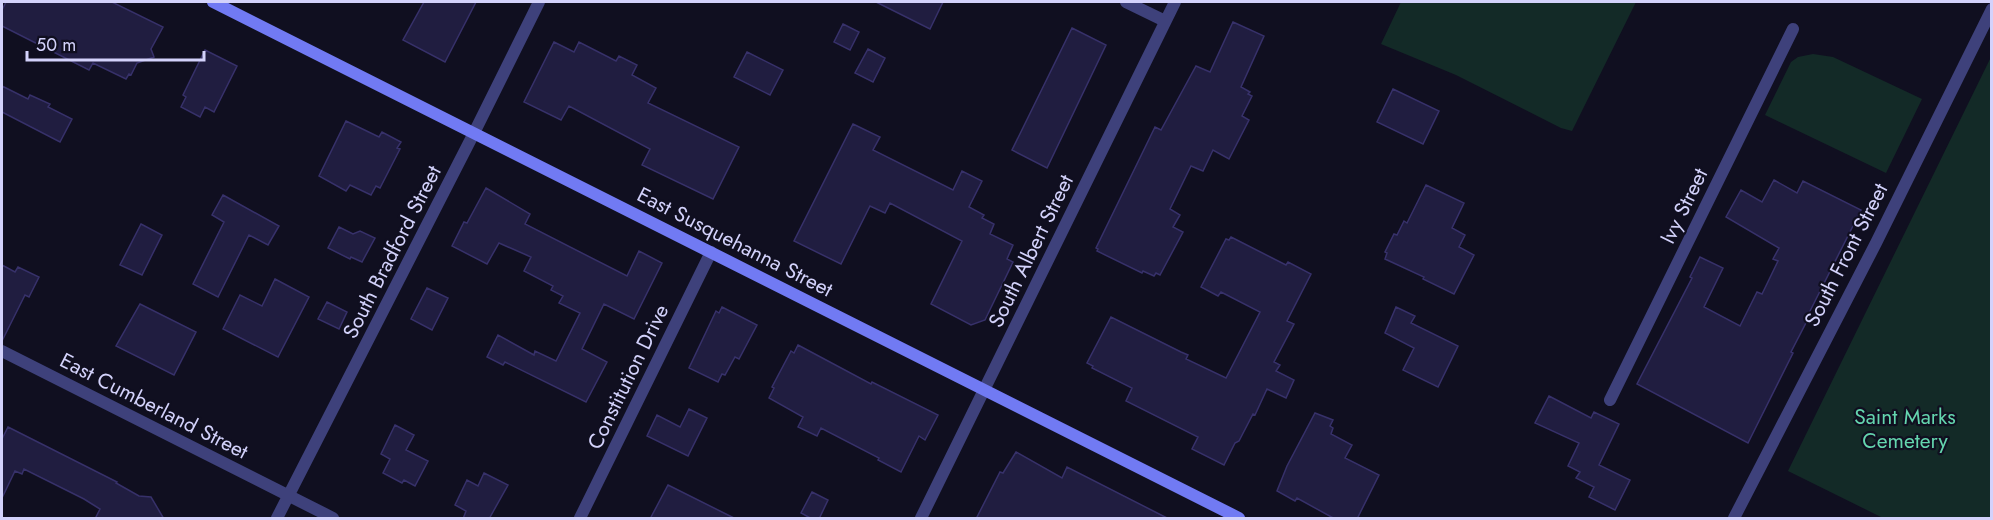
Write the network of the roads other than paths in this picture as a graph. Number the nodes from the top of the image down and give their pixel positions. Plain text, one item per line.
1 (213, 2) edge
2 (539, 2) edge
3 (1126, 2) edge
4 (1175, 2) edge
5 (1992, 9) edge
6 (1165, 21) junction
7 (1793, 29) dead end
8 (474, 133) junction
9 (711, 252) junction
10 (2, 351) edge
11 (984, 390) junction
12 (1610, 400) dead end
13 (288, 496) junction
14 (277, 519) edge
15 (333, 519) edge
16 (580, 519) edge
17 (921, 519) edge
18 (1239, 519) edge
19 (1734, 519) edge

1 - 8 main road, East Susquehanna Street
2 - 8 street, South Bradford Street
3 - 6 street
4 - 6 street, South Albert Street
5 - 19 street, South Front Street
6 - 11 street, South Albert Street
7 - 12 street, Ivy Street
8 - 9 main road, East Susquehanna Street
8 - 13 street, South Bradford Street
9 - 11 main road, East Susquehanna Street
9 - 16 street, Constitution Drive
10 - 13 street, East Cumberland Street
11 - 17 street, South Albert Street
11 - 18 main road, East Susquehanna Street
13 - 14 street, South Bradford Street
13 - 15 street, East Cumberland Street

